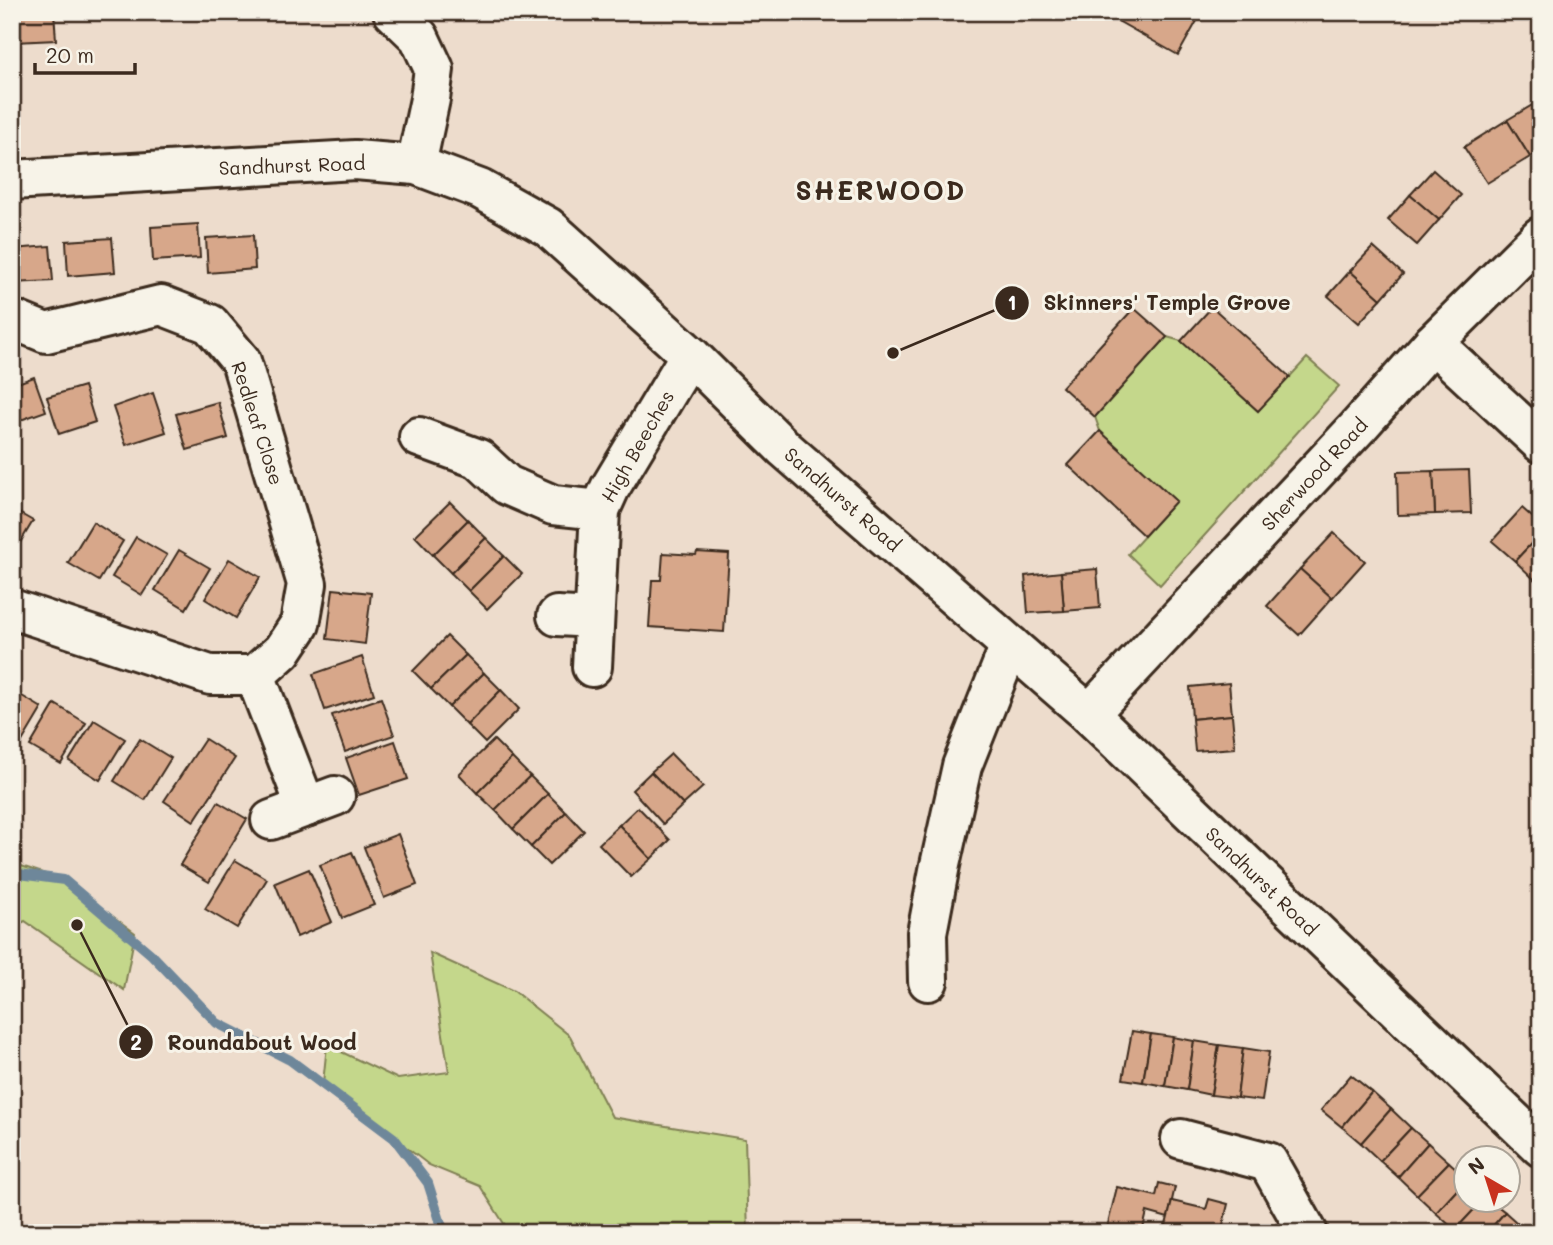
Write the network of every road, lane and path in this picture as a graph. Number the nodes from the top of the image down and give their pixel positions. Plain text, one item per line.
1 (393, 12) edge
2 (416, 165) junction
3 (12, 180) edge
4 (1541, 236) edge
5 (12, 319) edge
6 (1433, 343) junction
7 (690, 355) junction
8 (419, 437) dead end
9 (1541, 443) edge
10 (600, 510) junction
11 (12, 609) edge
12 (1010, 645) junction
13 (592, 667) dead end
14 (255, 675) junction
15 (1089, 714) junction
16 (304, 807) dead end
17 (928, 981) dead end
18 (1181, 1139) dead end
19 (1541, 1147) edge
20 (1308, 1233) edge

1 - 2 street
2 - 3 street, Sandhurst Road
2 - 7 street, Sandhurst Road
4 - 6 street, Sherwood Road
5 - 14 street, Redleaf Close
6 - 9 street
6 - 15 street, Sherwood Road
7 - 10 street, High Beeches
7 - 12 street, Sandhurst Road
8 - 10 street
10 - 13 street, High Beeches
11 - 14 street
12 - 15 street, Sandhurst Road
12 - 17 street
14 - 16 street
15 - 19 street, Sandhurst Road
18 - 20 street

